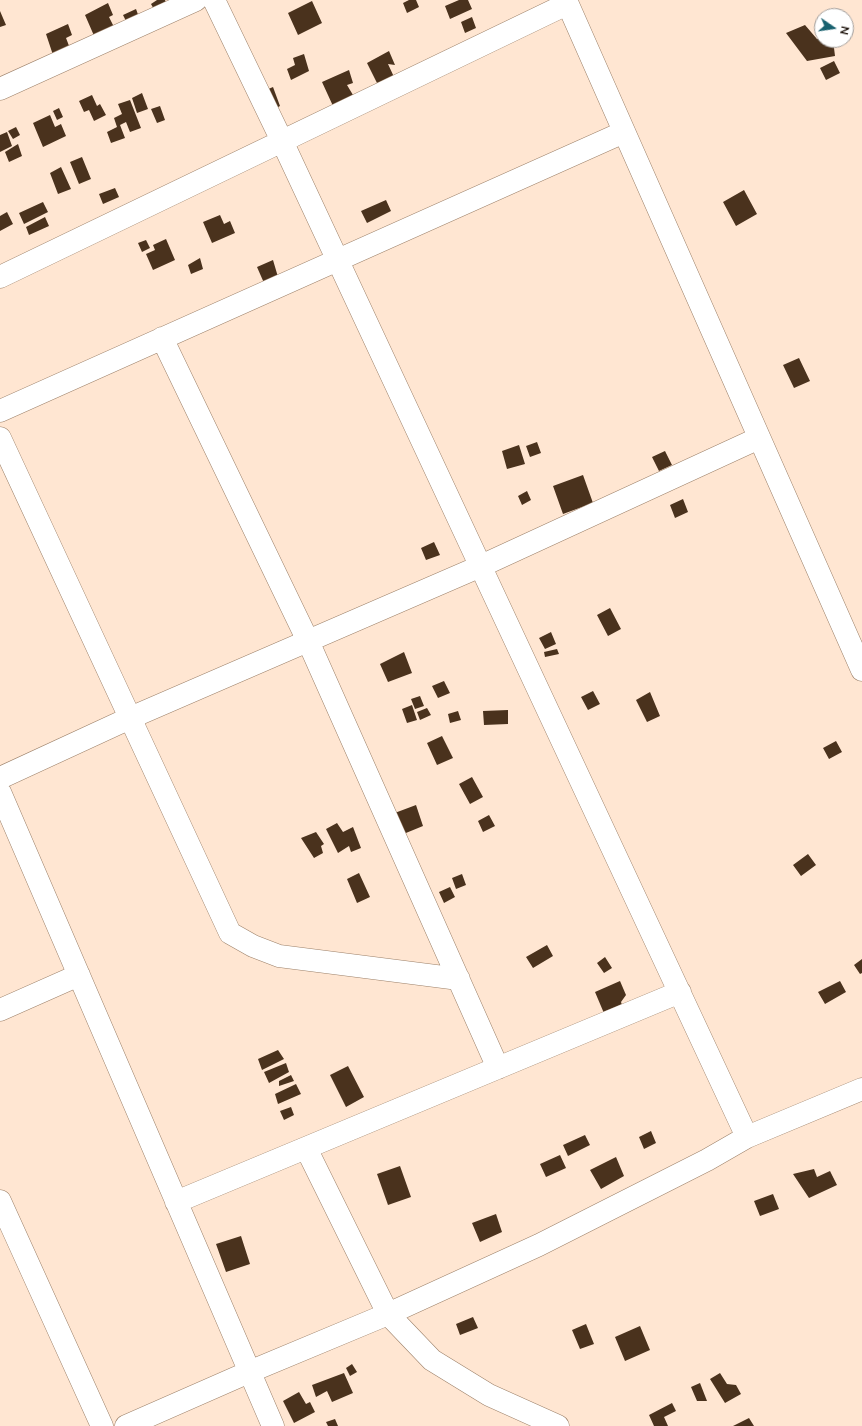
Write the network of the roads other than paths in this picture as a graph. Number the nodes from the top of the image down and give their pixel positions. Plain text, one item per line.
1 (196, 0) edge
2 (214, 0) edge
3 (567, 2) edge
4 (0, 89) edge
5 (624, 132) junction
6 (282, 141) junction
7 (337, 260) junction
8 (0, 277) edge
9 (162, 338) junction
10 (0, 411) edge
11 (0, 438) edge
12 (759, 438) junction
13 (480, 566) junction
14 (308, 641) junction
15 (862, 670) edge
16 (130, 718) junction
17 (0, 778) edge
18 (0, 792) edge
19 (79, 975) junction
20 (459, 979) junction
21 (680, 992) junction
22 (0, 1010) edge
23 (498, 1068) junction
24 (862, 1089) edge
25 (748, 1137) junction
26 (306, 1148) junction
27 (0, 1201) edge
28 (176, 1202) junction
29 (388, 1314) junction
30 (249, 1372) junction
31 (102, 1426) edge
32 (126, 1426) edge
33 (273, 1426) edge
34 (558, 1426) edge

1 - 4 street
2 - 6 street
3 - 5 street
3 - 6 street
5 - 7 street
5 - 12 street
6 - 7 street
6 - 8 street
7 - 9 street
7 - 13 street
9 - 10 street
9 - 14 street
11 - 16 street
12 - 13 street
12 - 15 street
13 - 14 street
13 - 21 street
14 - 16 street
14 - 20 street
16 - 17 street
16 - 20 street
18 - 19 street
19 - 22 street
19 - 28 street
20 - 23 street
21 - 23 street
21 - 25 street
23 - 26 street
24 - 25 street
25 - 29 street
26 - 28 street
26 - 29 street
27 - 31 street
28 - 30 street
29 - 30 street
29 - 34 street
30 - 32 street
30 - 33 street

